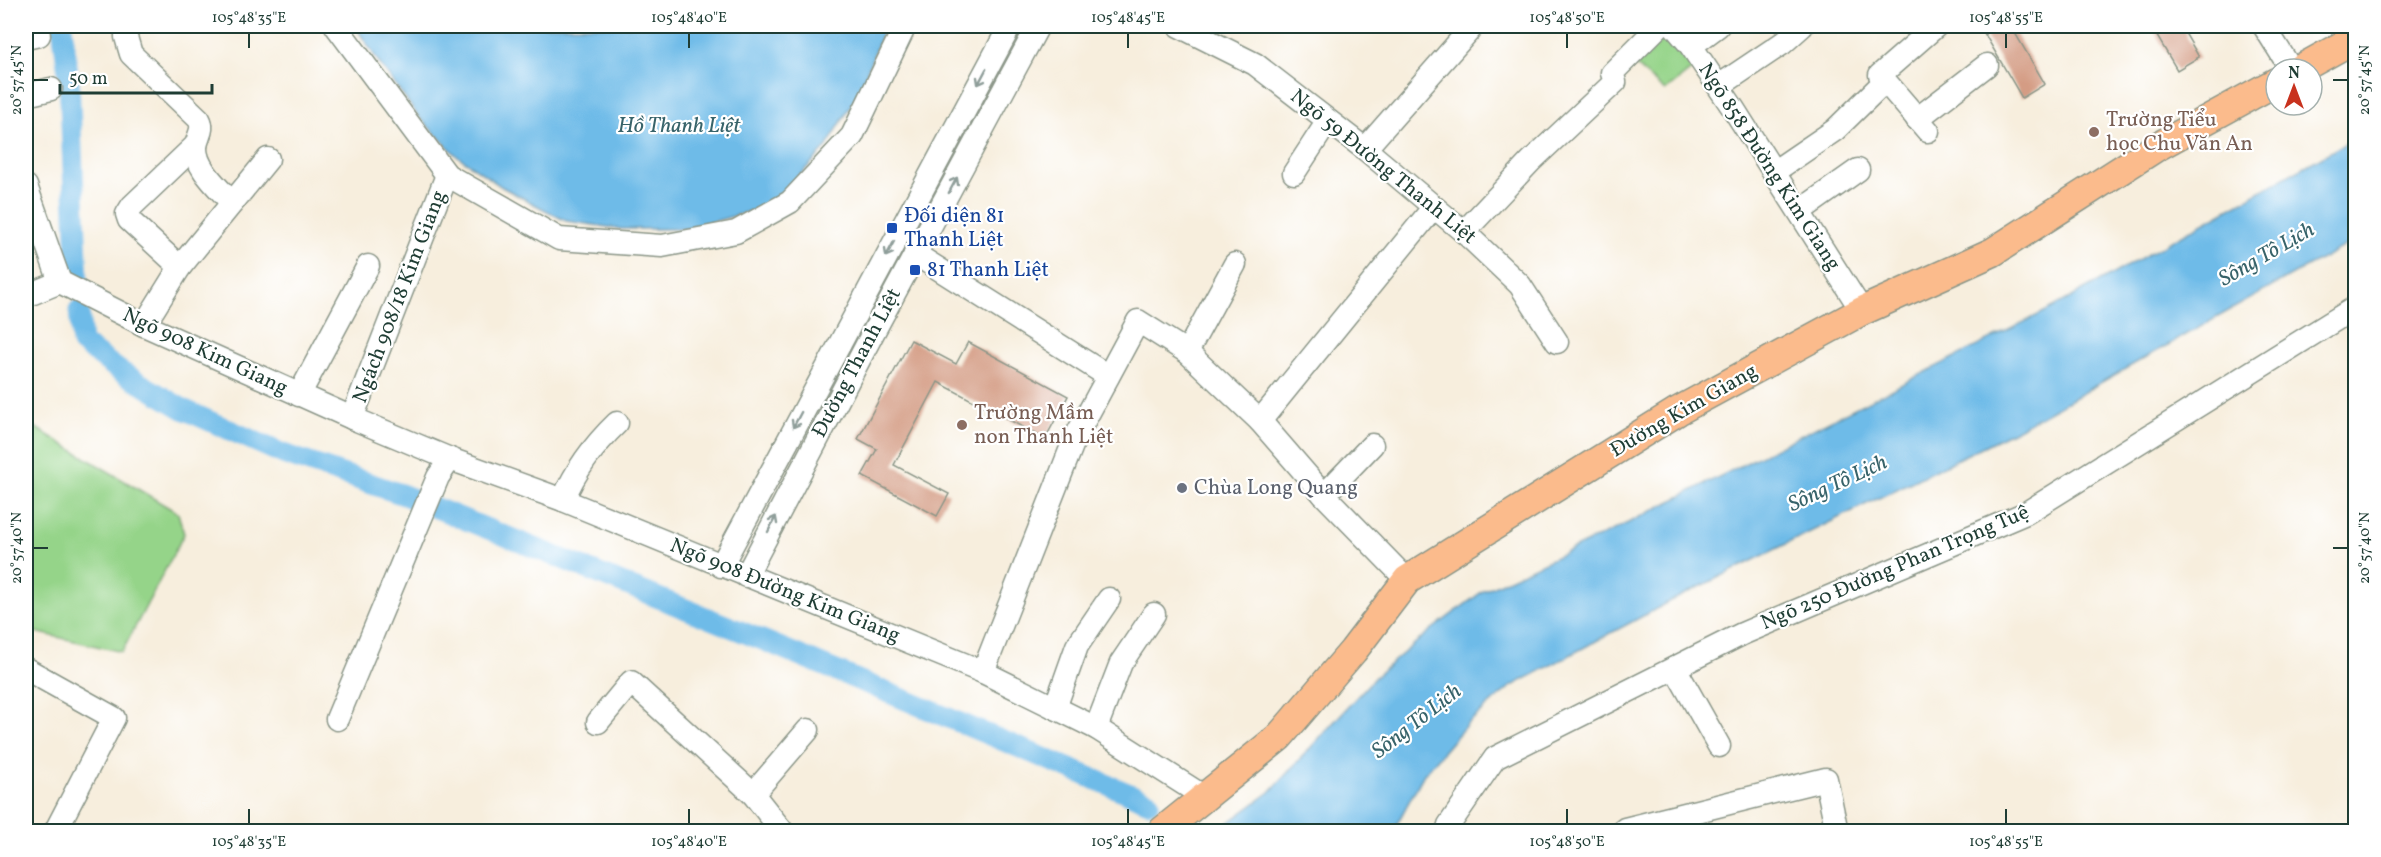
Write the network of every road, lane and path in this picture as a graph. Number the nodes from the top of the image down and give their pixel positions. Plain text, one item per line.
1 (126, 26) edge
2 (336, 26) edge
3 (905, 26) edge
4 (1010, 26) edge
5 (1038, 26) edge
6 (1179, 26) edge
7 (1473, 26) edge
8 (1659, 26) edge
9 (1674, 26) edge
10 (1718, 26) edge
11 (1802, 26) edge
12 (1936, 26) edge
13 (2264, 26) edge
14 (2355, 38) edge
15 (1691, 46) junction
16 (2283, 57) edge
17 (2321, 57) edge
18 (1987, 65) dead end
19 (1885, 81) junction
20 (1719, 86) junction
21 (51, 89) dead end
22 (2264, 89) edge
23 (26, 95) edge
24 (1328, 121) junction
25 (196, 145) junction
26 (1365, 149) junction
27 (268, 159) dead end
28 (1858, 170) dead end
29 (1774, 171) junction
30 (1294, 173) dead end
31 (447, 175) junction
32 (26, 186) edge
33 (232, 203) junction
34 (1434, 207) junction
35 (1800, 211) junction
36 (1464, 232) junction
37 (915, 254) junction
38 (1235, 264) dead end
39 (368, 266) dead end
40 (180, 267) junction
41 (60, 282) junction
42 (26, 296) edge
43 (2355, 307) edge
44 (1862, 311) junction
45 (144, 325) junction
46 (1557, 342) dead end
47 (1187, 352) junction
48 (1108, 376) junction
49 (299, 394) junction
50 (352, 418) junction
51 (1260, 422) junction
52 (617, 423) dead end
53 (1372, 445) dead end
54 (444, 468) junction
55 (1324, 495) junction
56 (563, 500) junction
57 (720, 566) junction
58 (746, 576) junction
59 (1407, 580) junction
60 (1108, 599) dead end
61 (1154, 614) dead end
62 (1675, 668) junction
63 (26, 669) edge
64 (983, 672) junction
65 (1055, 708) junction
66 (337, 719) dead end
67 (598, 722) dead end
68 (808, 729) dead end
69 (1096, 729) junction
70 (1719, 746) dead end
71 (753, 795) junction
72 (1203, 796) junction
73 (55, 831) edge
74 (783, 831) edge
75 (1161, 831) edge
76 (1447, 831) edge
77 (1621, 831) edge
78 (1837, 831) edge

1 - 25 street
2 - 31 street
3 - 31 street
4 -> 57 street, Đường Thanh Liệt
37 -> 5 street, Đường Thanh Liệt
6 - 24 street, Ngõ 59 Đường Thanh Liệt
7 - 26 street
8 - 36 street
9 - 15 street, Ngõ 858 Đường Kim Giang
10 - 15 street
11 - 20 street
12 - 19 street
13 - 16 street
14 - 17 main road
15 - 20 street, Ngõ 858 Đường Kim Giang
18 - 19 street
19 - 29 street
20 - 29 street, Ngõ 858 Đường Kim Giang
21 - 23 street
22 - 44 main road, Đường Kim Giang
24 - 26 street, Ngõ 59 Đường Thanh Liệt
24 - 30 street
25 - 33 street
25 - 40 street
26 - 34 street, Ngõ 59 Đường Thanh Liệt
27 - 33 street
28 - 35 street
29 - 35 street, Ngõ 858 Đường Kim Giang
31 - 50 street, Ngách 908/18 Kim Giang
32 - 41 street
33 - 40 street
34 - 36 street, Ngõ 59 Đường Thanh Liệt
34 - 51 street
35 - 44 street, Ngõ 858 Đường Kim Giang
36 - 46 street, Ngõ 59 Đường Thanh Liệt
37 - 48 street
58 -> 37 street, Đường Thanh Liệt
38 - 47 street
39 - 49 street
40 - 45 street
41 - 42 street
41 - 45 street, Ngõ 908 Kim Giang
43 - 62 street, Ngõ 250 Đường Phan Trọng Tuệ
44 - 59 main road, Đường Kim Giang
45 - 49 street, Ngõ 908 Kim Giang
47 - 48 street
47 - 51 street
48 - 64 street
49 - 50 street, Ngõ 908 Kim Giang
50 - 54 street, Ngõ 908 Đường Kim Giang
51 - 55 street
52 - 56 street
53 - 55 street
54 - 56 street, Ngõ 908 Đường Kim Giang
54 - 66 street
55 - 59 street
56 - 57 street, Ngõ 908 Đường Kim Giang
57 - 58 street, Ngõ 908 Đường Kim Giang
58 - 64 street, Ngõ 908 Đường Kim Giang
59 - 72 main road, Đường Kim Giang
60 - 65 street
61 - 69 street
62 - 70 street
62 - 76 street, Ngõ 250 Đường Phan Trọng Tuệ
63 - 73 street
64 - 65 street, Ngõ 908 Đường Kim Giang
65 - 69 street, Ngõ 908 Đường Kim Giang
67 - 71 street
68 - 71 street
69 - 72 street, Ngõ 908 Đường Kim Giang
71 - 74 street
72 - 75 main road, Đường Kim Giang
77 - 78 street

